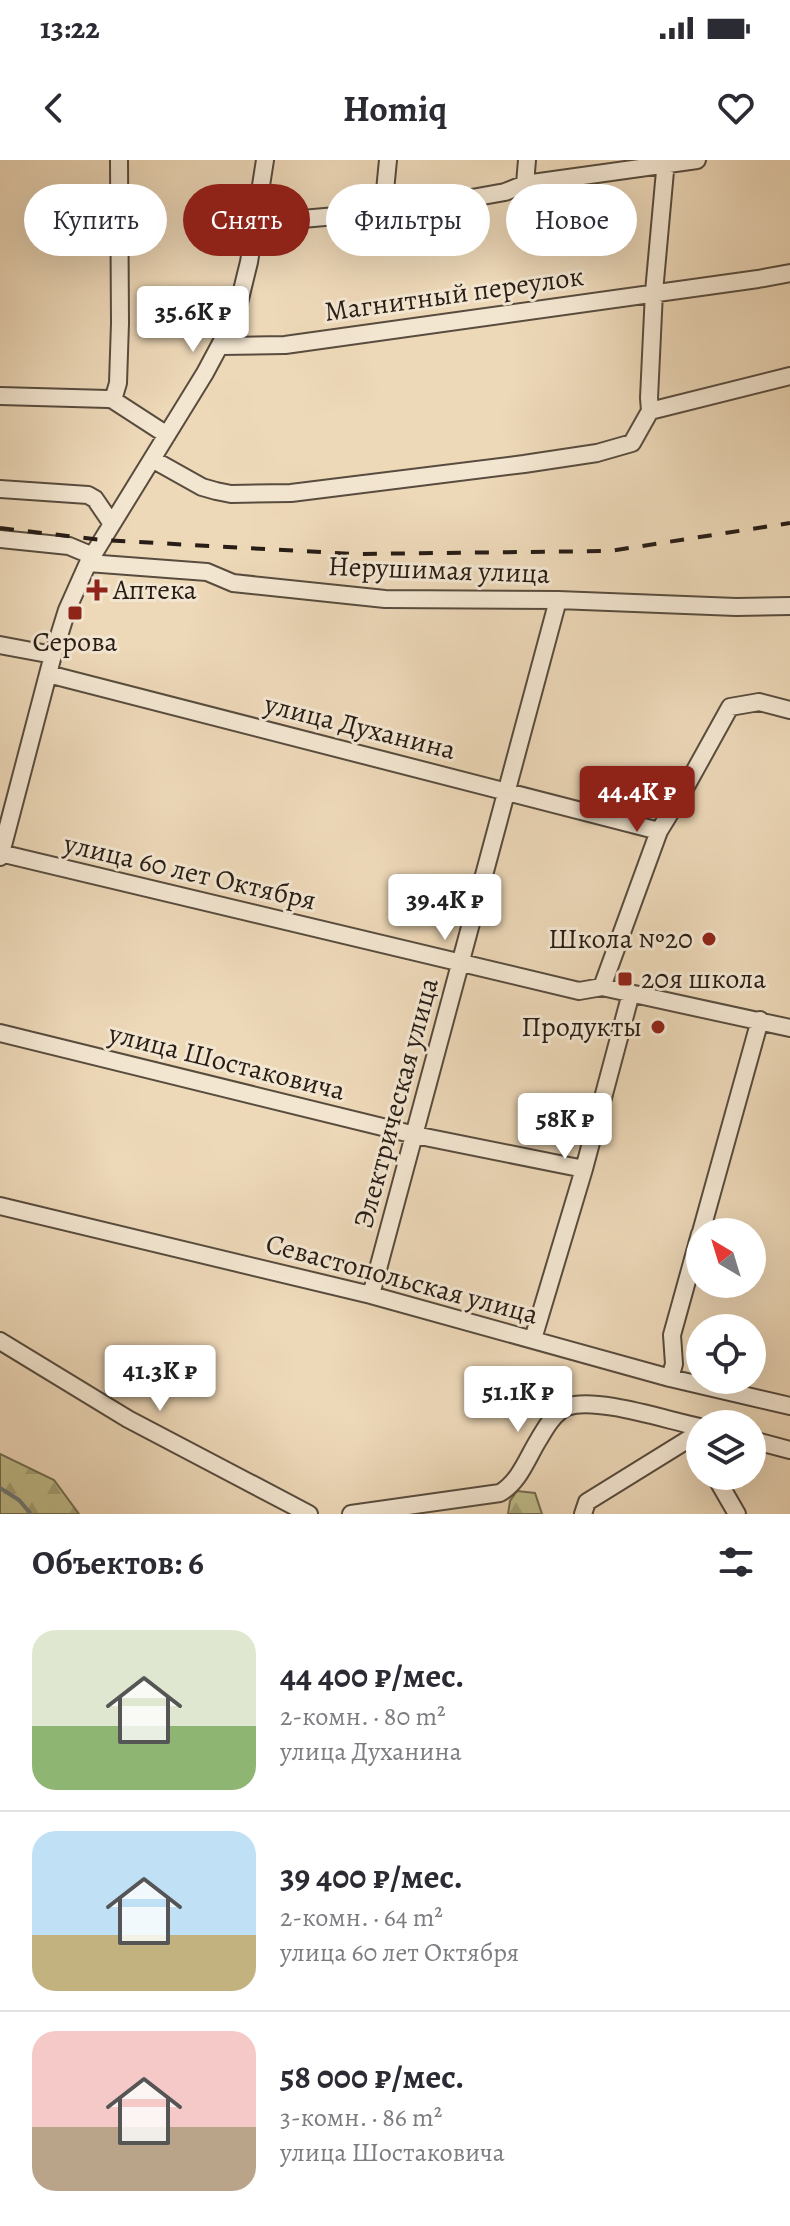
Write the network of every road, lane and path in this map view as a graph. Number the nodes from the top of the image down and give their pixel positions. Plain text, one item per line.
1 (119, 160) edge
2 (265, 160) edge
3 (388, 160) edge
4 (527, 160) edge
5 (697, 160) edge
6 (666, 162) edge
7 (262, 184) edge
8 (386, 184) edge
9 (525, 184) joint
10 (250, 256) edge
11 (790, 273) edge
12 (654, 292) junction
13 (221, 346) junction
14 (790, 376) edge
15 (0, 396) edge
16 (113, 400) junction
17 (650, 411) junction
18 (167, 435) junction
19 (152, 459) junction
20 (0, 489) edge
21 (112, 524) junction
22 (0, 539) edge
23 (90, 560) junction
24 (558, 600) junction
25 (790, 606) edge
26 (0, 645) edge
27 (53, 655) junction
28 (48, 674) junction
29 (790, 710) edge
30 (507, 791) junction
31 (659, 831) junction
32 (0, 854) edge
33 (461, 963) junction
34 (602, 987) junction
35 (631, 993) junction
36 (760, 1020) junction
37 (790, 1028) edge
38 (0, 1033) edge
39 (415, 1135) junction
40 (584, 1169) junction
41 (0, 1206) edge
42 (704, 1218) edge
43 (686, 1284) edge
44 (371, 1295) junction
45 (533, 1339) junction
46 (0, 1341) edge
47 (670, 1378) junction
48 (790, 1406) edge
49 (686, 1432) edge
50 (686, 1440) edge
51 (766, 1444) edge
52 (790, 1450) edge
53 (723, 1490) edge
54 (309, 1514) edge
55 (351, 1514) edge
56 (583, 1514) edge
57 (737, 1514) edge

1 - 16 street
2 - 7 street
3 - 8 street
4 - 9 street
5 - 6 street
6 - 9 street
6 - 12 street
10 - 13 street
11 - 12 street, Магнитный переулок
12 - 13 street, Магнитный переулок
12 - 17 street
13 - 18 street
14 - 17 street
15 - 16 street
16 - 18 street
17 - 19 street
18 - 19 street
19 - 21 street
20 - 21 street
21 - 23 street
22 - 23 street, Нерушимая улица
23 - 24 street, Нерушимая улица
23 - 27 street
24 - 25 street, Нерушимая улица
24 - 30 street, Электрическая улица
26 - 27 street
27 - 28 street
28 - 30 street, улица Духанина
28 - 32 street
29 - 31 street
30 - 31 street, улица Духанина
30 - 33 street, Электрическая улица
31 - 34 street
32 - 33 street, улица 60 лет Октября
33 - 34 street, улица 60 лет Октября
33 - 39 street, Электрическая улица
34 - 35 street, улица 60 лет Октября
35 - 36 street, улица 60 лет Октября
35 - 40 street
36 - 37 street, улица 60 лет Октября
36 - 42 street
38 - 39 street, улица Шостаковича
39 - 40 street, улица Шостаковича
39 - 44 street, Электрическая улица
40 - 45 street
41 - 44 street, Севастопольская улица
43 - 47 street
44 - 45 street, Севастопольская улица
45 - 47 street, Севастопольская улица
46 - 54 street
47 - 48 street, Севастопольская улица
49 - 55 street
50 - 56 street
51 - 52 street
53 - 57 street

